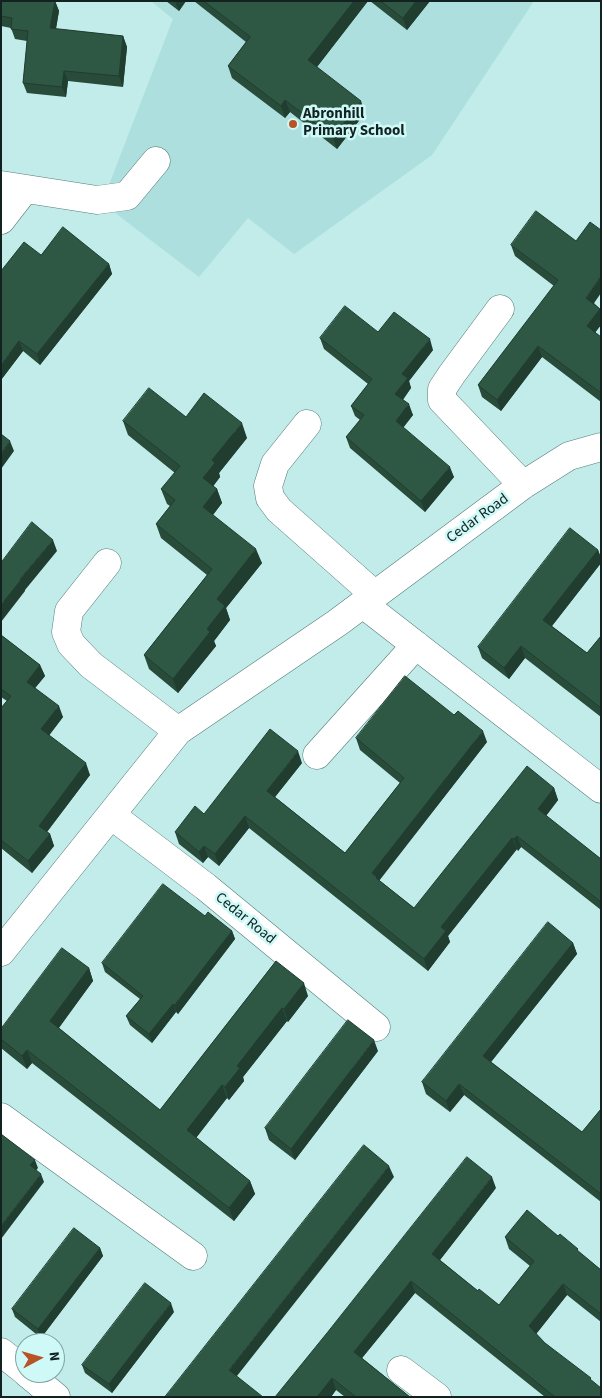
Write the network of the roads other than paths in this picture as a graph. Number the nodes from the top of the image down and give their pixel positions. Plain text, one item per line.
1 (156, 161) dead end
2 (13, 187) edge
3 (1, 220) edge
4 (500, 309) dead end
5 (307, 424) dead end
6 (601, 447) edge
7 (523, 485) junction
8 (107, 563) dead end
9 (369, 599) junction
10 (416, 645) junction
11 (178, 731) junction
12 (317, 755) dead end
13 (601, 789) edge
14 (111, 815) junction
15 (1, 952) edge
16 (376, 1027) dead end
17 (1, 1117) edge
18 (193, 1256) dead end
19 (1, 1352) edge
20 (15, 1363) edge
21 (402, 1370) dead end
22 (39, 1383) edge
23 (56, 1397) edge
24 (437, 1397) edge

1 - 2 street
2 - 3 street
4 - 7 street
5 - 9 street
6 - 7 street, Cedar Road
7 - 9 street, Cedar Road
8 - 11 street
9 - 10 street
9 - 11 street, Cedar Road
10 - 12 street
10 - 13 street
11 - 14 street, Cedar Road
14 - 15 street, Cedar Road
14 - 16 street, Cedar Road
17 - 18 street
19 - 20 street
21 - 24 street
22 - 23 street

